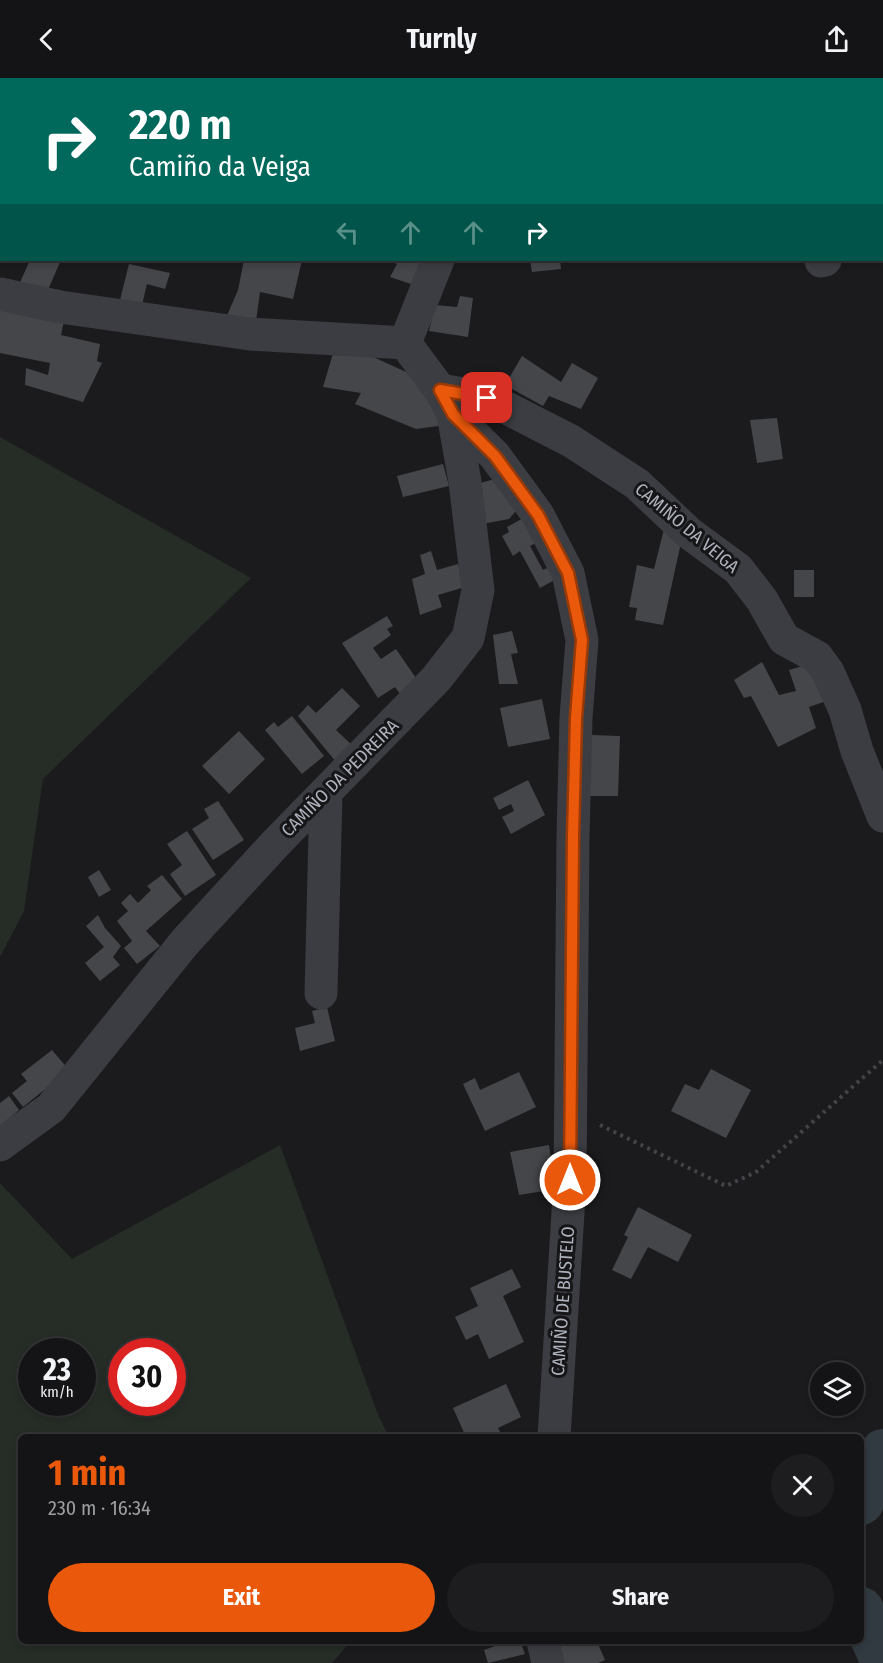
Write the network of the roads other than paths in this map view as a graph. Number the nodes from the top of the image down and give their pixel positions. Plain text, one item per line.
1 (438, 261) edge
2 (0, 294) edge
3 (405, 343) junction
4 (446, 402) junction
5 (326, 793) junction
6 (883, 816) edge
7 (321, 993) dead end
8 (0, 1145) edge
9 (554, 1434) edge
10 (544, 1644) edge
11 (548, 1663) edge

1 - 3 street
2 - 3 street
3 - 4 street, CAMIÑO DA PEDREIRA
4 - 5 street, CAMIÑO DA PEDREIRA
4 - 6 street, CAMIÑO DA VEIGA
4 - 9 street, CAMIÑO DE BUSTELO
5 - 7 street
5 - 8 street, CAMIÑO DA PEDREIRA
10 - 11 street

